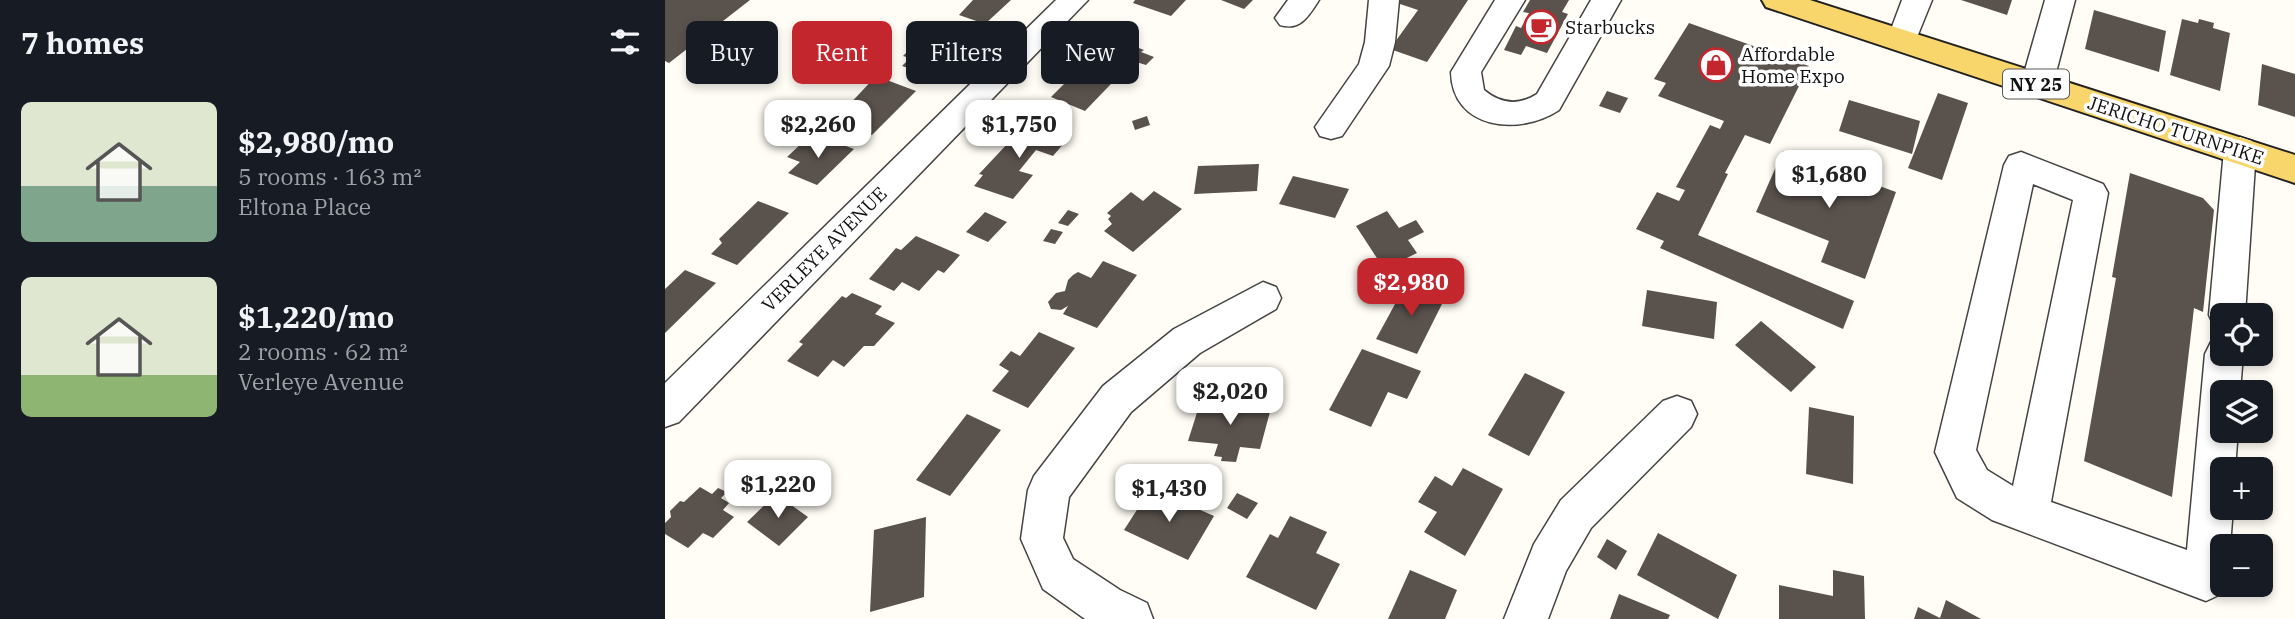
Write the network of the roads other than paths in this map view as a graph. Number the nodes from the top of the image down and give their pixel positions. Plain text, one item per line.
1 (1073, 0) edge
2 (1384, 0) edge
3 (1510, 0) edge
4 (1607, 0) edge
5 (1917, 0) edge
6 (2060, 0) edge
7 (1792, 2) edge
8 (1902, 40) junction
9 (2037, 84) junction
10 (1331, 127) dead end
11 (2239, 150) junction
12 (2295, 169) edge
13 (1263, 298) dead end
14 (2228, 303) edge
15 (2223, 366) edge
16 (665, 410) edge
17 (1677, 414) dead end
18 (2028, 514) junction
19 (1131, 619) edge
20 (1526, 619) edge

1 - 16 street, VERLEYE AVENUE
2 - 10 street
3 - 4 street
5 - 8 street
6 - 9 street
7 - 8 main road, JERICHO TURNPIKE / NY 25
8 - 9 main road, JERICHO TURNPIKE / NY 25
9 - 11 main road, JERICHO TURNPIKE / NY 25
11 - 12 main road, JERICHO TURNPIKE / NY 25
11 - 14 street
13 - 19 street
15 - 18 street
17 - 20 street
18 - 18 street

